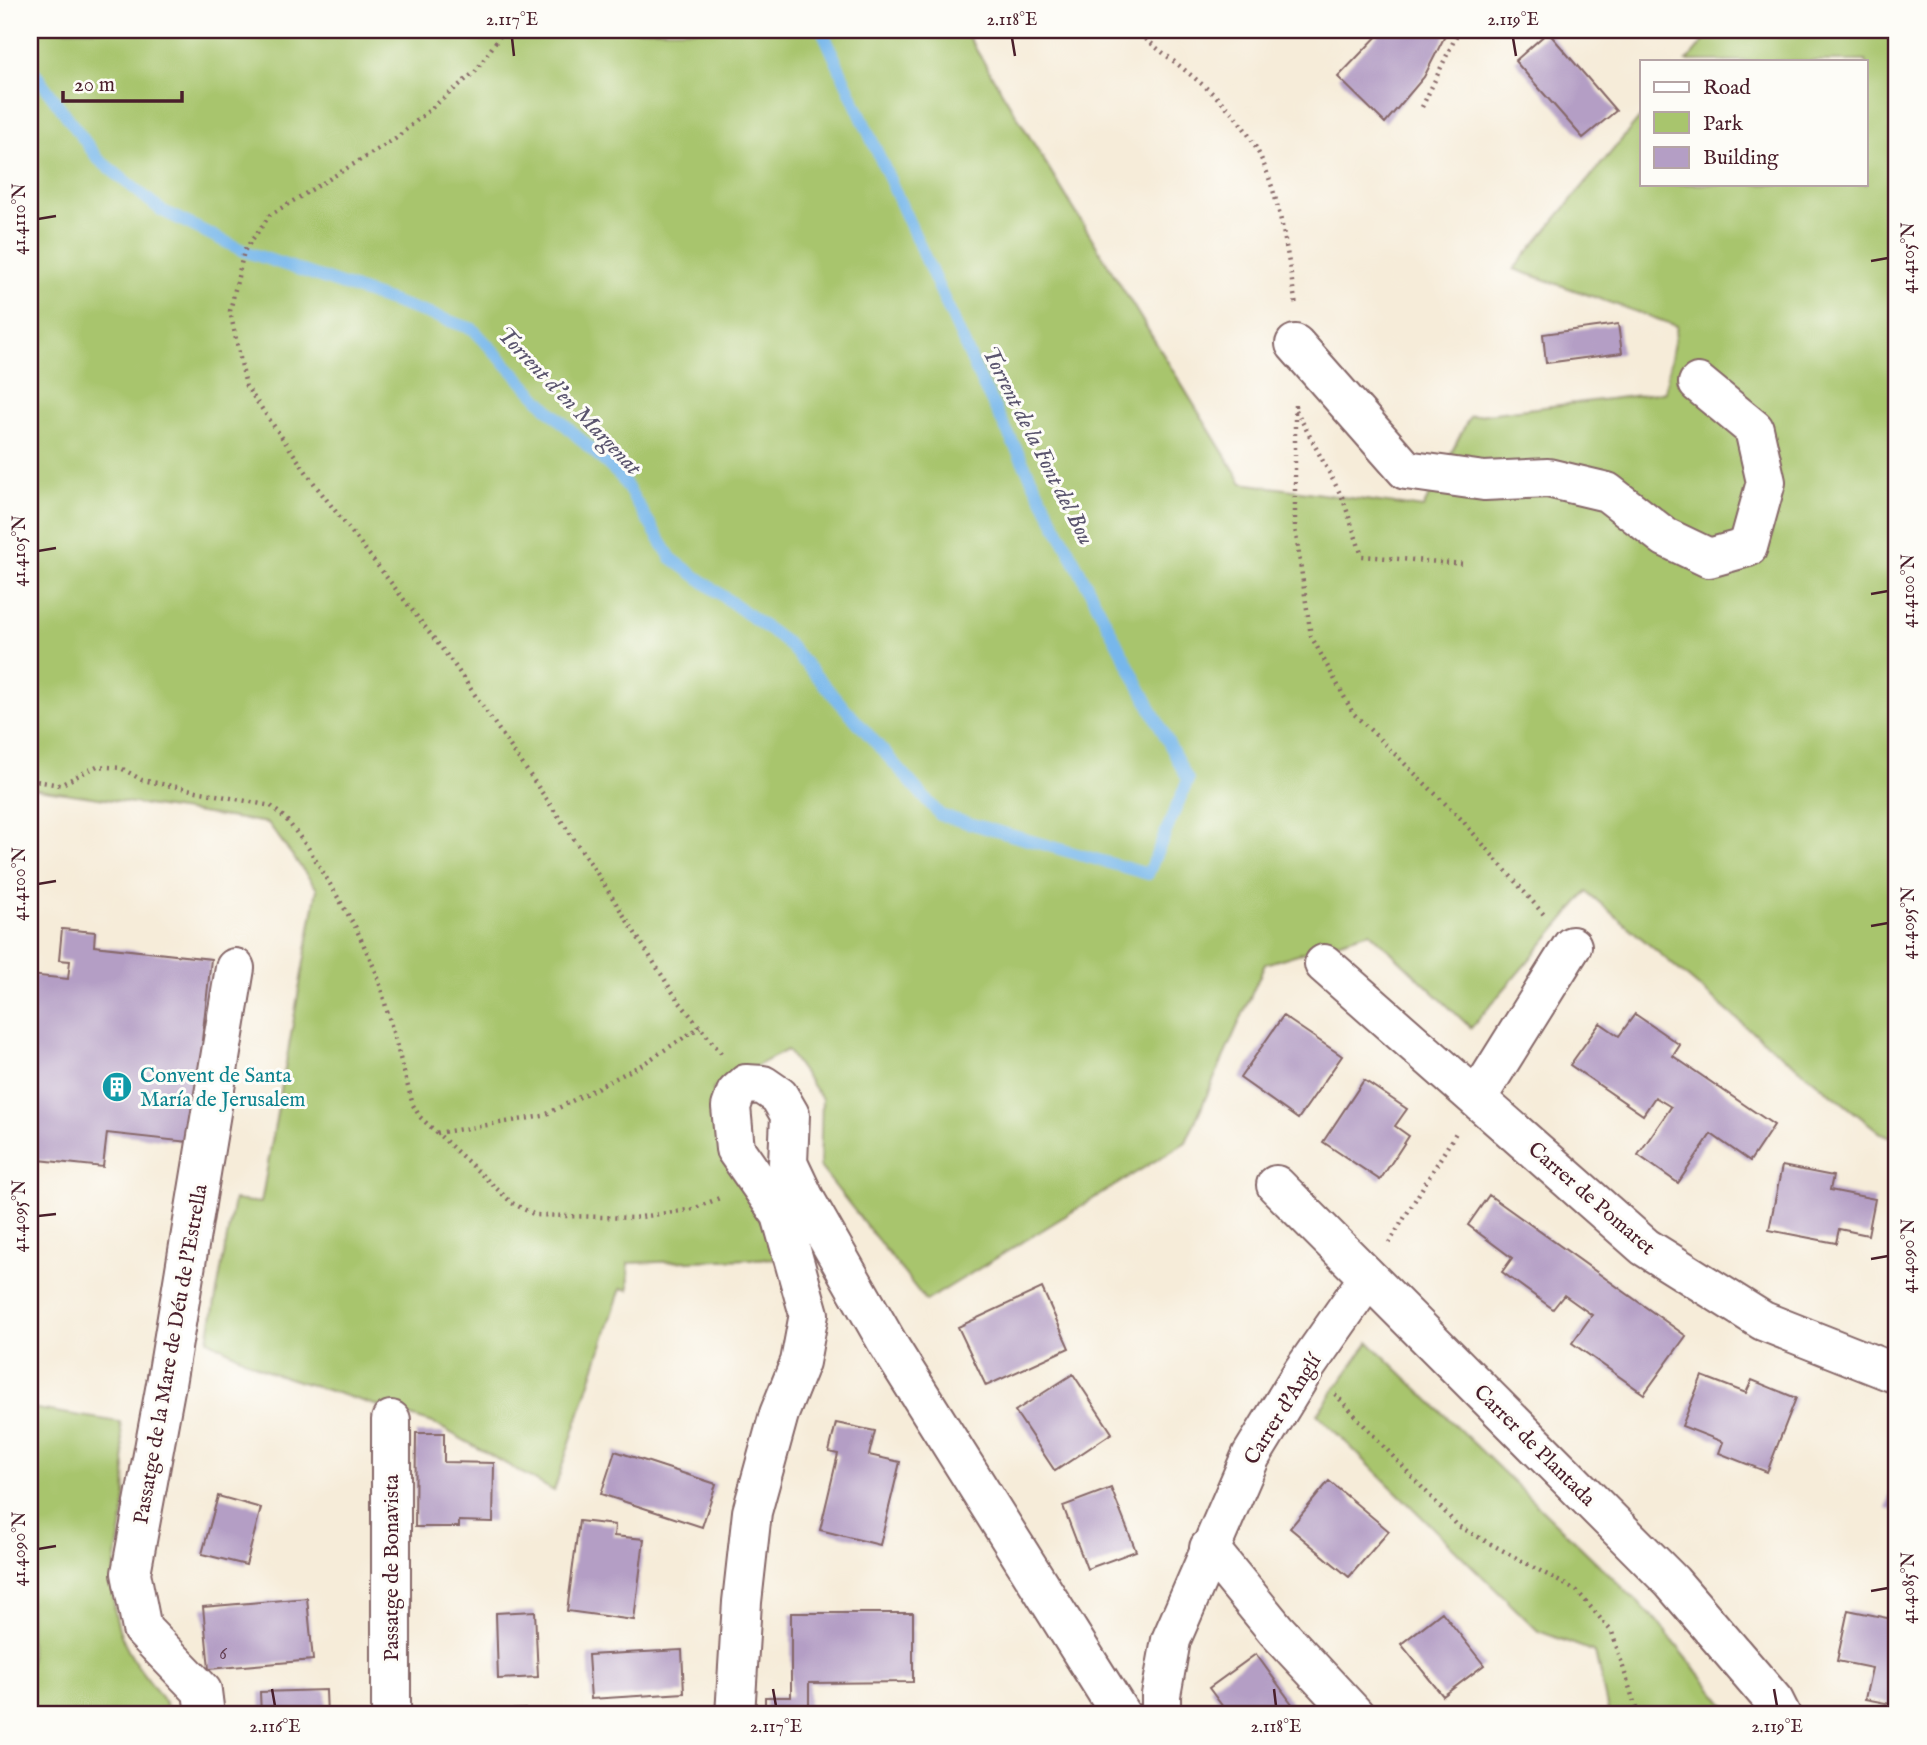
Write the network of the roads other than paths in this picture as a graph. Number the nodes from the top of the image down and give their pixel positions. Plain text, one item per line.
1 (1295, 344) road end
2 (1698, 383) dead end
3 (1572, 946) road end
4 (1324, 964) dead end
5 (235, 968) dead end
6 (1469, 1111) junction
7 (1276, 1185) dead end
8 (1377, 1263) junction
9 (1897, 1374) edge
10 (391, 1420) dead end
11 (1209, 1548) junction
12 (205, 1715) edge
13 (391, 1715) edge
14 (736, 1715) edge
15 (1121, 1715) edge
16 (1161, 1715) edge
17 (1356, 1715) edge
18 (1781, 1715) edge

1 - 2 street
3 - 6 street
4 - 6 street, Carrer de Pomaret
5 - 12 street, Passatge de la Mare de Déu de l'Estrella
6 - 9 street, Carrer de Pomaret
7 - 8 street, Carrer de Plantada
8 - 11 street, Carrer d'Anglí
8 - 18 street, Carrer de Plantada
10 - 13 street, Passatge de Bonavista
11 - 16 street, Carrer d'Anglí
11 - 17 street
14 - 15 street

